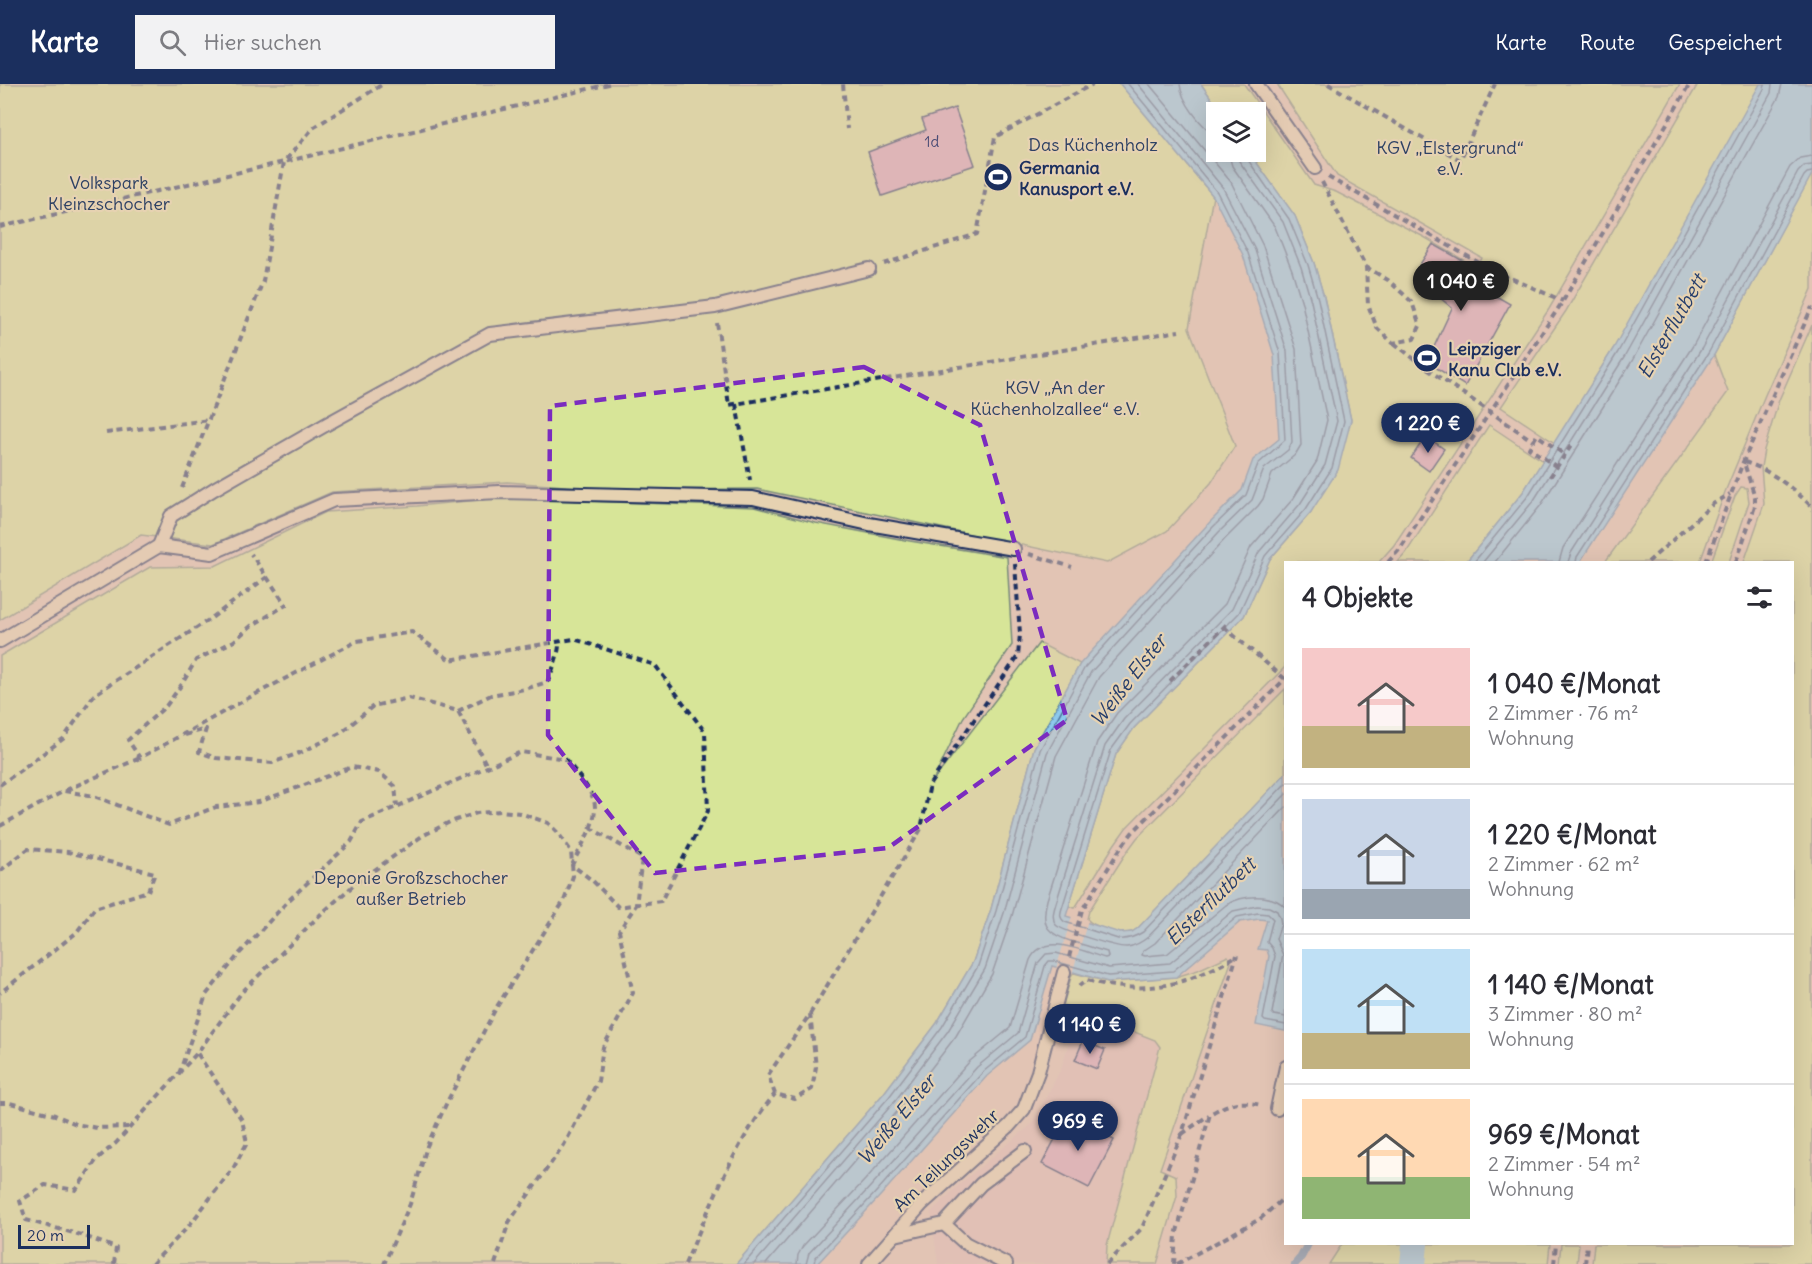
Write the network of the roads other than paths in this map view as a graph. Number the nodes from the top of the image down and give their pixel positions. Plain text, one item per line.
1 (1256, 84) edge
2 (1315, 168) road end
3 (869, 269) road end
4 (159, 546) junction
5 (1014, 549) road end
6 (0, 640) edge
7 (1064, 972) road end
8 (1284, 1076) edge
9 (1277, 1109) road end
10 (1025, 1150) dead end
11 (944, 1224) junction
12 (895, 1234) junction
13 (869, 1264) edge
14 (1006, 1264) edge

1 - 2 lane
3 - 4 lane
4 - 5 lane
4 - 6 lane
7 - 12 lane, Am Teilungswehr
8 - 9 lane
10 - 11 lane
11 - 12 lane
11 - 14 lane
12 - 13 lane, Am Teilungswehr

